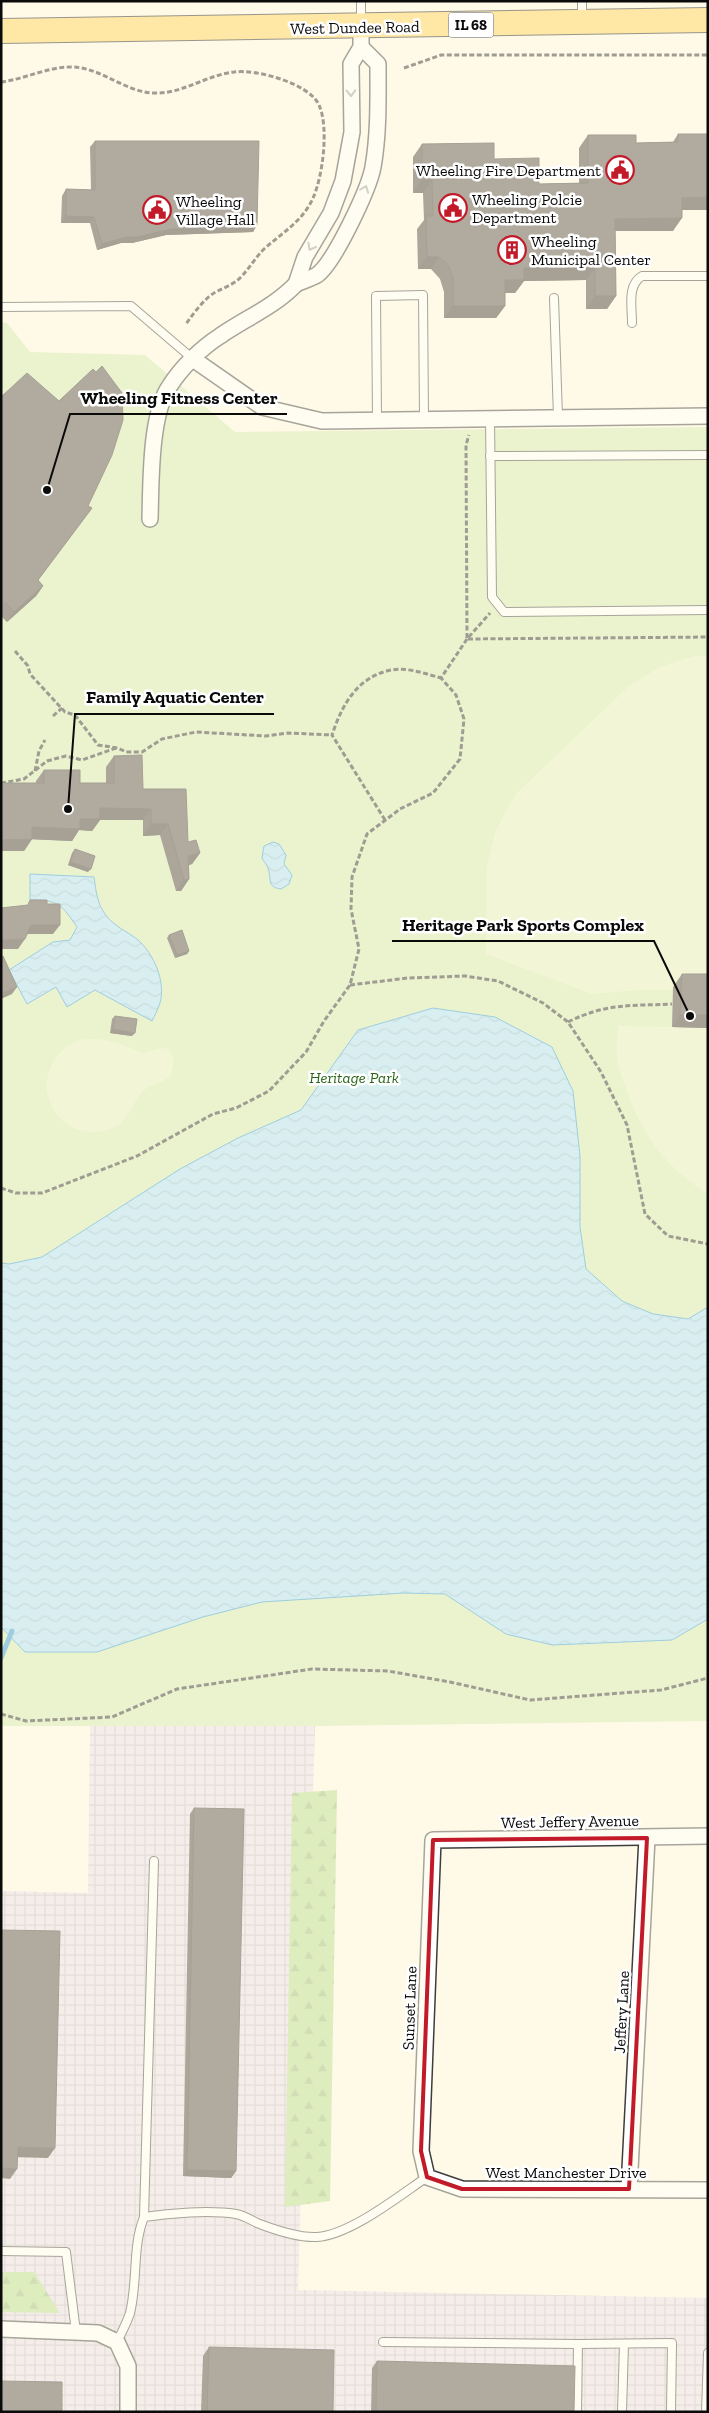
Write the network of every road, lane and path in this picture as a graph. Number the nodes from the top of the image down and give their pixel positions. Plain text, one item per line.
1 (362, 1) edge
2 (582, 12) edge
3 (708, 20) edge
4 (1, 31) edge
5 (361, 37) junction
6 (708, 55) edge
7 (404, 68) dead end
8 (1, 82) edge
9 (708, 276) edge
10 (296, 284) junction
11 (554, 298) dead end
12 (1, 307) edge
13 (632, 323) dead end
14 (186, 324) dead end
15 (194, 358) junction
16 (708, 416) edge
17 (558, 417) junction
18 (490, 418) junction
19 (424, 419) junction
20 (377, 420) junction
21 (470, 432) dead end
22 (708, 455) edge
23 (490, 456) junction
24 (150, 519) dead end
25 (498, 604) junction
26 (708, 610) edge
27 (708, 637) edge
28 (467, 639) junction
29 (15, 651) dead end
30 (441, 678) junction
31 (62, 708) junction
32 (53, 716) dead end
33 (332, 735) junction
34 (45, 740) dead end
35 (118, 748) junction
36 (34, 771) junction
37 (1, 783) edge
38 (385, 820) junction
39 (350, 985) junction
40 (672, 1004) dead end
41 (568, 1022) junction
42 (1, 1188) edge
43 (708, 1244) edge
44 (708, 1678) edge
45 (1, 1714) edge
46 (708, 1836) edge
47 (647, 1838) junction
48 (433, 1840) joint
49 (154, 1861) dead end
50 (427, 2177) junction
51 (629, 2189) junction
52 (708, 2190) edge
53 (144, 2217) junction
54 (1, 2251) edge
55 (1, 2329) edge
56 (76, 2332) junction
57 (117, 2342) junction
58 (383, 2342) dead end
59 (578, 2344) junction
60 (624, 2344) junction
61 (708, 2353) edge
62 (128, 2412) edge
63 (577, 2412) edge
64 (622, 2412) edge
65 (671, 2412) edge
66 (706, 2412) edge

1 - 5 lane
2 - 3 main road, West Dundee Road / IL 68
2 - 5 main road, West Dundee Road / IL 68
4 - 5 main road, West Dundee Road / IL 68
5 -> 10 street
10 -> 5 street
6 - 7 path
8 - 14 path
9 - 13 lane
10 - 15 street
11 - 17 lane
12 - 15 lane
15 - 20 street
15 - 24 street
16 - 17 street
17 - 18 street
18 - 19 street
18 - 23 lane
19 - 20 street
19 - 20 lane
21 - 28 path
22 - 23 lane
23 - 25 lane
25 - 26 lane
25 - 28 path
27 - 28 path
28 - 30 path
29 - 31 path
30 - 33 path
30 - 38 path
31 - 32 path
31 - 35 path
33 - 35 path
33 - 38 path
34 - 36 path
35 - 36 path
36 - 37 path
38 - 39 path
39 - 41 path
39 - 42 path
40 - 41 path
41 - 43 path
44 - 45 path
46 - 47 street, West Jeffery Avenue
47 - 48 street, West Jeffery Avenue
47 - 51 street, Jeffery Lane
48 - 50 street, Sunset Lane
49 - 53 lane
50 - 51 street, West Manchester Drive
50 - 53 lane
51 - 52 street, West Manchester Drive
53 - 57 lane
54 - 56 lane
55 - 56 street
56 - 57 street
57 - 62 street
58 - 59 lane
59 - 60 lane
59 - 63 lane
60 - 64 lane
60 - 65 lane
61 - 66 lane

